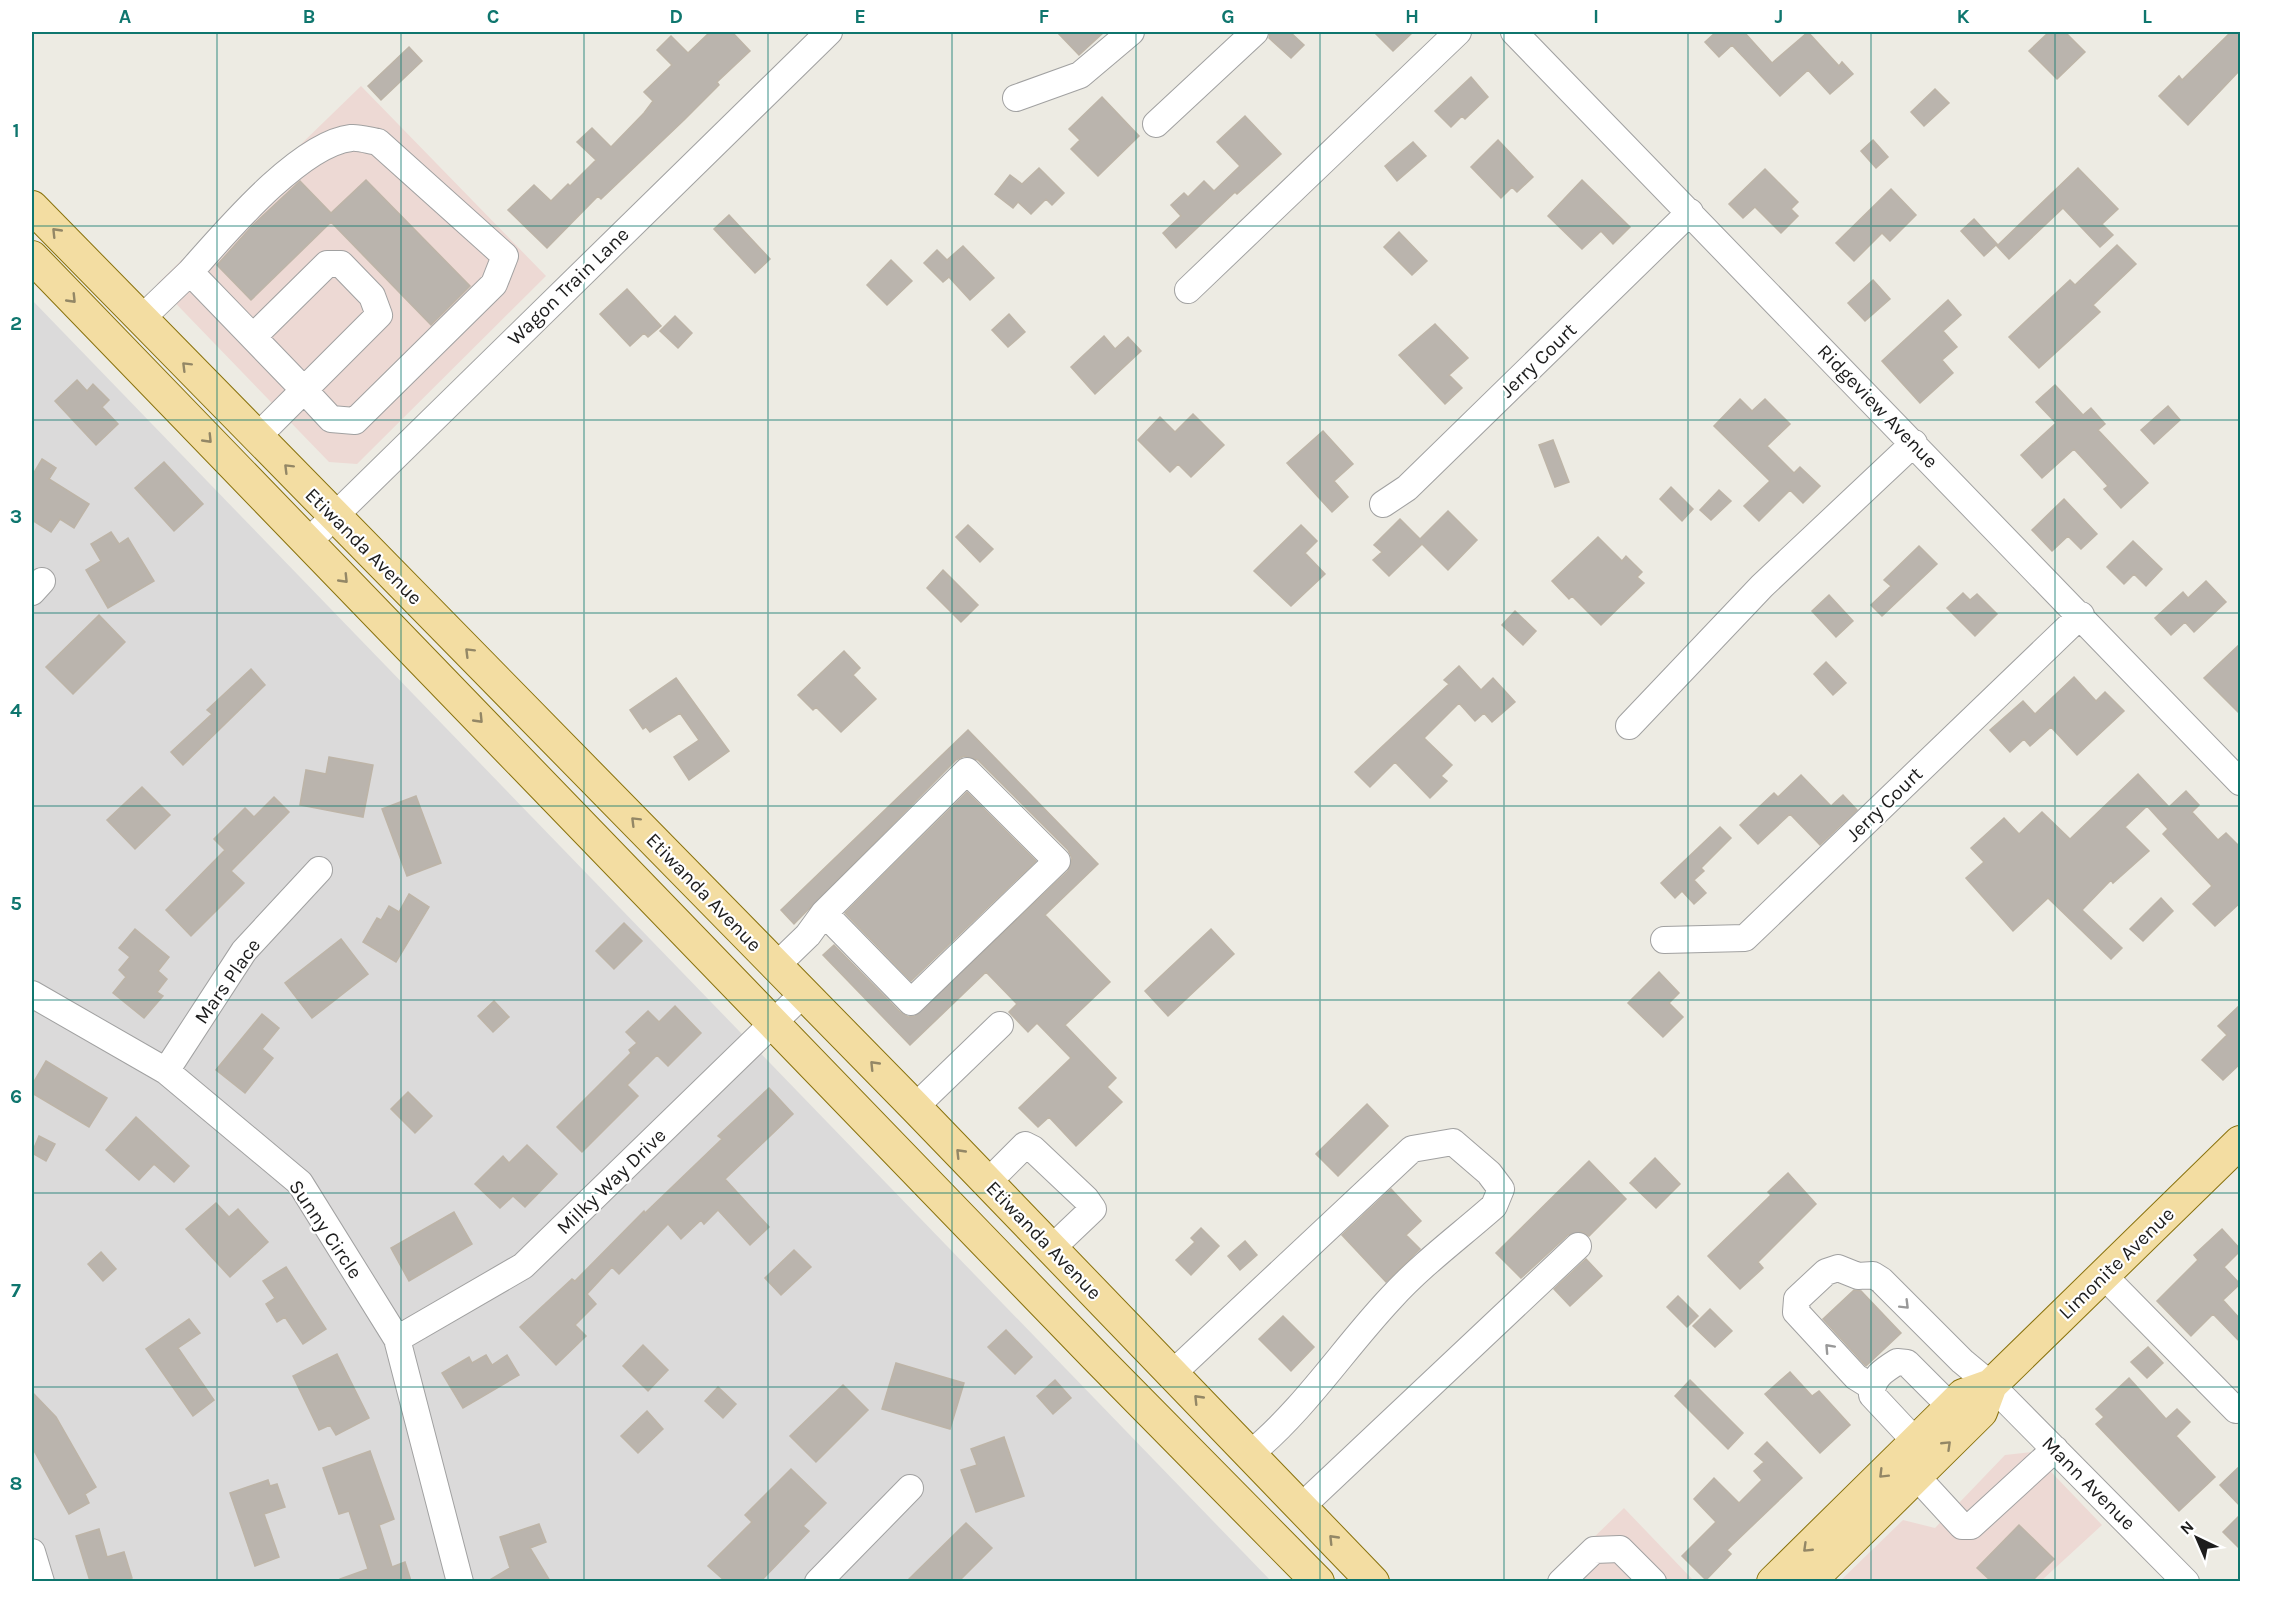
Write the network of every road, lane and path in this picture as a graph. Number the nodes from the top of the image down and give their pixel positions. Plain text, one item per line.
1 (829, 32) edge
2 (1131, 32) edge
3 (1255, 32) edge
4 (1458, 32) edge
5 (1514, 32) edge
6 (1016, 98) dead end
7 (1156, 124) dead end
8 (32, 207) edge
9 (1690, 212) junction
10 (32, 257) edge
11 (190, 272) junction
12 (1188, 290) dead end
13 (140, 320) junction
14 (253, 337) junction
15 (304, 390) junction
16 (257, 437) junction
17 (1914, 443) junction
18 (1383, 504) dead end
19 (334, 515) junction
20 (308, 542) junction
21 (2081, 615) junction
22 (1629, 726) dead end
23 (2241, 782) edge
24 (319, 870) dead end
25 (824, 913) junction
26 (1664, 940) dead end
27 (776, 966) junction
28 (804, 993) junction
29 (32, 994) edge
30 (773, 1023) junction
31 (1000, 1025) dead end
32 (166, 1071) junction
33 (915, 1107) junction
34 (2241, 1142) edge
35 (988, 1182) junction
36 (1578, 1246) dead end
37 (1052, 1248) junction
38 (2103, 1275) junction
39 (397, 1340) junction
40 (1173, 1373) junction
41 (1991, 1385) junction
42 (1872, 1387) junction
43 (1951, 1407) junction
44 (2236, 1410) dead end
45 (1916, 1442) junction
46 (2055, 1449) junction
47 (1250, 1454) junction
48 (1916, 1476) junction
49 (910, 1488) dead end
50 (1301, 1507) junction
51 (32, 1552) edge
52 (41, 1581) edge
53 (460, 1581) edge
54 (818, 1581) edge
55 (1318, 1581) edge
56 (1373, 1581) edge
57 (1561, 1581) edge
58 (1653, 1581) edge
59 (1773, 1581) edge
60 (1809, 1581) edge
61 (2186, 1581) edge

1 - 19 street, Wagon Train Lane
2 - 6 street
3 - 7 street
4 - 12 street
5 - 9 street, Ridgeview Avenue
13 -> 8 main road, Etiwanda Avenue
9 - 17 street, Ridgeview Avenue
9 - 18 street, Jerry Court
10 -> 20 main road, Etiwanda Avenue
11 - 13 street
11 - 14 street
11 - 15 street
16 -> 13 main road, Etiwanda Avenue
14 - 15 street
14 - 15 street
15 - 16 street
19 -> 16 main road, Etiwanda Avenue
17 - 21 street, Ridgeview Avenue
17 - 22 street
19 - 20 street, Wagon Train Lane
27 -> 19 main road, Etiwanda Avenue
20 -> 30 main road, Etiwanda Avenue
21 - 23 street, Ridgeview Avenue
21 - 26 street, Jerry Court
24 - 32 street, Mars Place
25 - 25 street
25 - 27 street
27 - 28 main road, Etiwanda Avenue
28 - 30 street, Milky Way Drive
33 -> 28 main road, Etiwanda Avenue
29 - 32 street, Sunny Circle
30 - 39 street, Milky Way Drive
30 - 55 main road, Etiwanda Avenue
31 - 33 street
32 - 39 street, Sunny Circle
35 -> 33 main road, Etiwanda Avenue
34 - 38 main road, Limonite Avenue
35 - 37 main road, Etiwanda Avenue
35 - 37 street
36 - 50 street
37 - 40 main road, Etiwanda Avenue
38 - 41 main road, Limonite Avenue
38 - 44 street
39 - 53 street, Sunny Circle
47 -> 40 main road, Etiwanda Avenue
40 - 47 street
42 -> 41 street, Mann Avenue
41 - 43 main road, Limonite Avenue
41 - 46 street, Mann Avenue
48 -> 41 main road, Limonite Avenue
42 - 43 street
42 - 45 street
43 - 45 main road, Limonite Avenue
45 -> 59 main road, Limonite Avenue
46 - 48 street
46 - 61 street, Mann Avenue
47 - 50 main road, Etiwanda Avenue
48 - 60 main road, Limonite Avenue
49 - 54 street
56 -> 50 main road, Etiwanda Avenue
51 - 52 street
57 - 58 street

